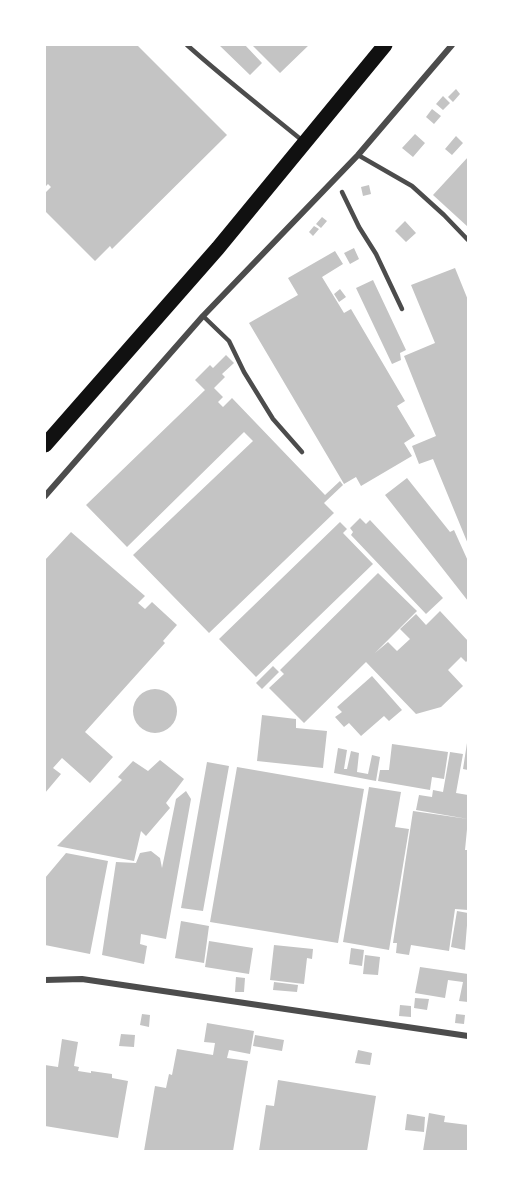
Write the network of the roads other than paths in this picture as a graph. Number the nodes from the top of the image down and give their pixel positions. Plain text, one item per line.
1 (188, 45) edge
2 (386, 45) edge
3 (452, 45) edge
4 (305, 143) junction
5 (358, 155) junction
6 (342, 192) dead end
7 (468, 240) edge
8 (402, 309) dead end
9 (203, 316) junction
10 (45, 445) edge
11 (302, 452) dead end
12 (45, 496) edge
13 (45, 980) edge
14 (468, 1036) edge

1 - 4 lane
2 - 4 main road
3 - 5 street
4 - 10 main road
5 - 7 lane
5 - 9 street
6 - 8 lane
9 - 11 lane
9 - 12 street
13 - 14 street

